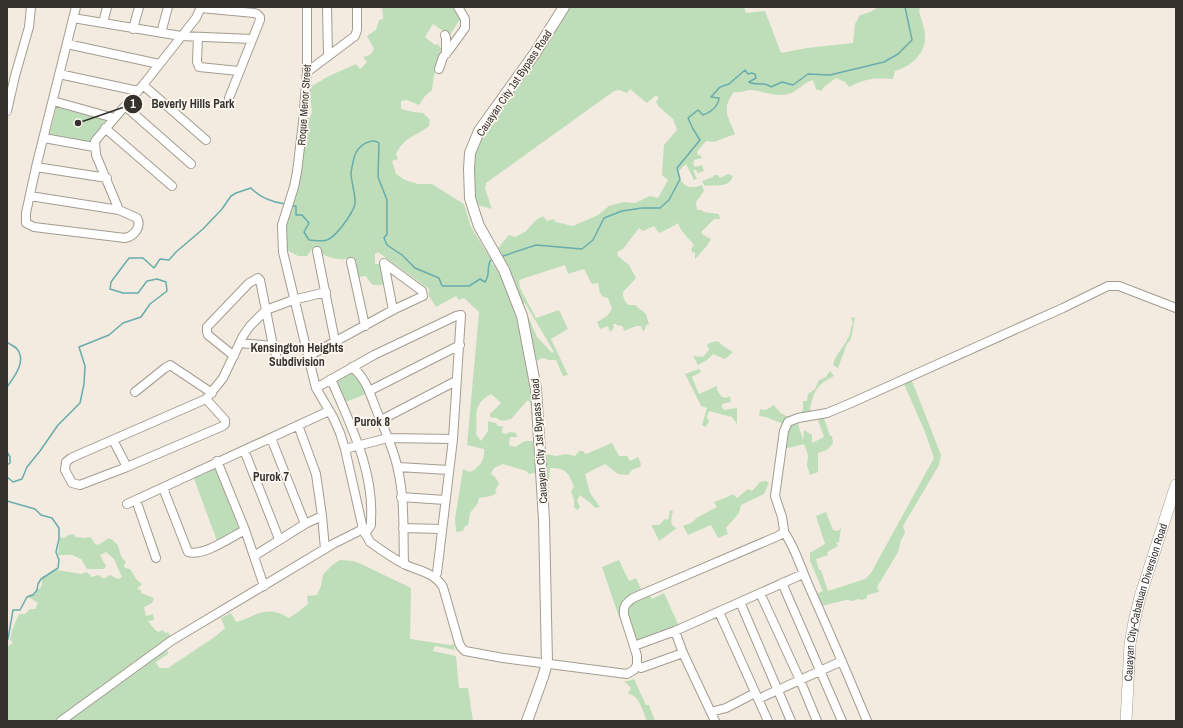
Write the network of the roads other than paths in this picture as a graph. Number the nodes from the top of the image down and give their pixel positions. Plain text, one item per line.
1 (31, 7) edge
2 (76, 7) edge
3 (107, 7) edge
4 (139, 7) edge
5 (168, 7) edge
6 (201, 7) edge
7 (307, 7) edge
8 (327, 7) edge
9 (357, 7) edge
10 (458, 7) edge
11 (564, 7) edge
12 (73, 18) junction
13 (103, 23) junction
14 (134, 29) junction
15 (161, 33) junction
16 (445, 35) dead end
17 (181, 36) junction
18 (198, 37) junction
19 (252, 39) junction
20 (67, 44) junction
21 (446, 54) junction
22 (328, 56) junction
23 (159, 64) junction
24 (439, 69) dead end
25 (239, 71) junction
26 (307, 72) junction
27 (59, 74) junction
28 (140, 88) junction
29 (229, 98) dead end
30 (53, 101) junction
31 (125, 106) junction
32 (7, 112) edge
33 (114, 118) junction
34 (105, 128) junction
35 (44, 138) junction
36 (206, 140) dead end
37 (94, 147) junction
38 (191, 164) dead end
39 (36, 167) junction
40 (107, 178) junction
41 (172, 186) dead end
42 (30, 196) junction
43 (119, 210) junction
44 (318, 251) dead end
45 (351, 262) dead end
46 (326, 292) junction
47 (293, 300) junction
48 (1176, 308) edge
49 (266, 310) junction
50 (393, 310) junction
51 (365, 326) junction
52 (335, 341) junction
53 (240, 343) junction
54 (460, 345) junction
55 (273, 346) junction
56 (234, 356) junction
57 (307, 357) junction
58 (278, 361) dead end
59 (352, 367) junction
60 (332, 379) junction
61 (456, 381) junction
62 (316, 388) junction
63 (369, 391) junction
64 (135, 392) dead end
65 (212, 393) junction
66 (206, 399) junction
67 (329, 411) junction
68 (380, 420) junction
69 (298, 425) junction
70 (271, 438) junction
71 (388, 438) junction
72 (452, 439) junction
73 (113, 440) junction
74 (359, 445) junction
75 (345, 449) junction
76 (244, 450) junction
77 (217, 461) junction
78 (127, 467) junction
79 (398, 467) junction
80 (449, 470) junction
81 (1176, 485) edge
82 (163, 488) junction
83 (401, 497) junction
84 (136, 500) junction
85 (445, 500) junction
86 (127, 504) dead end
87 (322, 516) junction
88 (304, 524) junction
89 (403, 528) junction
90 (442, 529) junction
91 (245, 530) junction
92 (364, 531) junction
93 (784, 532) junction
94 (279, 539) junction
95 (325, 549) junction
96 (254, 556) junction
97 (156, 558) dead end
98 (404, 564) junction
99 (803, 574) junction
100 (435, 577) junction
101 (782, 583) junction
102 (264, 586) junction
103 (760, 593) junction
104 (740, 602) junction
105 (719, 612) junction
106 (674, 631) junction
107 (634, 646) junction
108 (683, 653) junction
109 (842, 661) junction
110 (547, 663) junction
111 (637, 665) junction
112 (821, 671) junction
113 (800, 680) junction
114 (778, 690) junction
115 (756, 696) junction
116 (711, 712) junction
117 (61, 721) edge
118 (527, 721) edge
119 (715, 721) edge
120 (768, 721) edge
121 (791, 721) edge
122 (817, 721) edge
123 (842, 721) edge
124 (867, 721) edge
125 (1126, 721) edge

1 - 32 street
2 - 12 street
3 - 13 street
4 - 14 street
5 - 15 street
6 - 17 street
6 - 19 street
7 - 26 street, Roque Menor Street
8 - 22 street
9 - 22 street
10 - 21 street
11 - 110 main road, Cauayan City 1st Bypass Road
12 - 13 street
12 - 20 street
13 - 14 street
14 - 15 street
15 - 17 street
16 - 21 street
17 - 18 street
17 - 23 street
18 - 19 street
18 - 25 street
19 - 25 street
20 - 23 street
20 - 27 street
21 - 24 street
22 - 26 street
23 - 28 street
25 - 29 street
26 - 47 street, Roque Menor Street
27 - 28 street
27 - 30 street
28 - 31 street
28 - 36 street
30 - 33 street
30 - 35 street
31 - 33 street
31 - 38 street
33 - 34 street
34 - 37 street
34 - 41 street
35 - 37 street
35 - 39 street
37 - 40 street
39 - 40 street
39 - 42 street
40 - 43 street
42 - 43 street
42 - 43 street
44 - 46 street
45 - 51 street
46 - 47 street
46 - 52 street
47 - 49 street
47 - 57 street, Roque Menor Street
48 - 93 street
49 - 53 street
49 - 55 street
49 - 56 street
50 - 50 street
50 - 51 street
51 - 52 street
52 - 57 street
53 - 55 street
53 - 56 street
54 - 59 street
54 - 61 street
54 - 63 street
55 - 58 street
56 - 65 street
57 - 62 street, Roque Menor Street
59 - 60 street
59 - 63 street
60 - 62 street
60 - 74 street
61 - 68 street
61 - 72 street
62 - 67 street, Roque Menor Street
63 - 68 street
64 - 65 street
65 - 66 street
66 - 73 street
66 - 78 street
67 - 69 street
67 - 75 street, Roque Menor Street
68 - 71 street
69 - 70 street
69 - 87 street
70 - 76 street
70 - 88 street
71 - 72 street
71 - 74 street
71 - 79 street
72 - 80 street
73 - 78 street
73 - 78 street
74 - 75 street
74 - 92 street
75 - 92 street, Roque Menor Street
76 - 77 street
76 - 94 street
77 - 82 street
77 - 91 street
79 - 80 street
79 - 83 street
80 - 85 street
81 - 125 highway, Cauayan City-Cabatuan Diversion Road
82 - 84 street
82 - 91 street
83 - 85 street
83 - 89 street
84 - 86 street
84 - 97 street
85 - 90 street
87 - 88 street
87 - 95 street
88 - 94 street
89 - 90 street
89 - 98 street
90 - 100 street
91 - 96 street
92 - 95 street
92 - 98 street
93 - 99 street
93 - 107 street
94 - 96 street
95 - 102 street
96 - 102 street
98 - 100 street
99 - 101 street
99 - 109 street
100 - 110 street
101 - 103 street
101 - 112 street
102 - 117 street
103 - 104 street
103 - 113 street
104 - 105 street
104 - 114 street
105 - 106 street
105 - 115 street
106 - 107 street
106 - 108 street
107 - 111 street
108 - 111 street
108 - 116 street
109 - 112 street
109 - 124 street
110 - 111 street
110 - 118 main road, Cauayan City 1st Bypass Road
112 - 113 street
112 - 123 street
113 - 114 street
113 - 122 street
114 - 115 street
114 - 121 street
115 - 116 street
115 - 120 street
116 - 119 street

